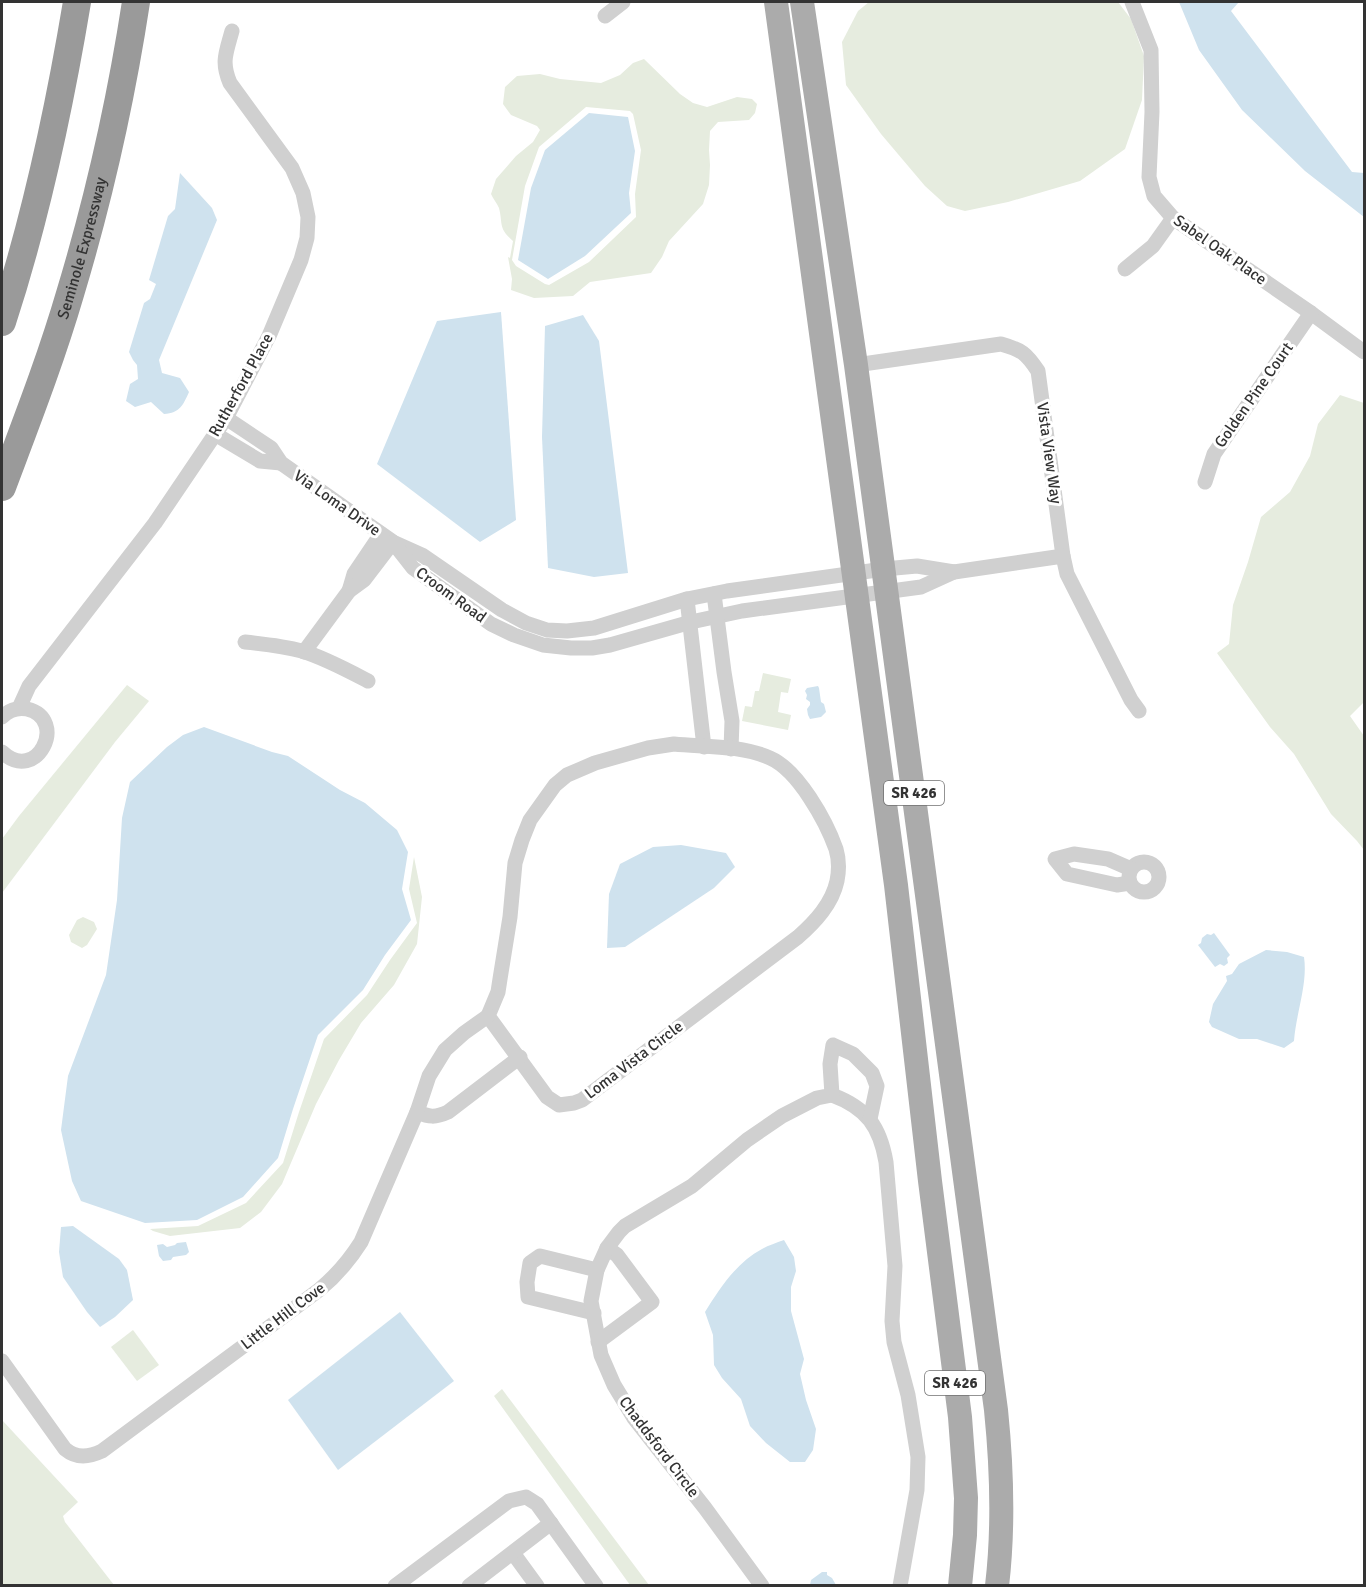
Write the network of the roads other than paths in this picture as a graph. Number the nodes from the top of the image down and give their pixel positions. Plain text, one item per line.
1 (77, 2) edge
2 (136, 2) edge
3 (623, 2) edge
4 (776, 2) edge
5 (802, 2) edge
6 (1132, 2) edge
7 (605, 16) dead end
8 (232, 31) dead end
9 (1173, 218) junction
10 (1125, 269) dead end
11 (1311, 313) junction
12 (2, 322) edge
13 (1365, 352) edge
14 (856, 365) junction
15 (226, 418) junction
16 (215, 434) junction
17 (255, 438) junction
18 (246, 453) junction
19 (281, 463) junction
20 (1205, 482) dead end
21 (2, 486) edge
22 (387, 538) junction
23 (1063, 556) junction
24 (954, 572) junction
25 (885, 580) junction
26 (855, 584) junction
27 (714, 594) junction
28 (687, 599) junction
29 (718, 617) junction
30 (691, 622) junction
31 (245, 642) dead end
32 (304, 652) junction
33 (724, 672) junction
34 (696, 676) junction
35 (368, 681) dead end
36 (20, 708) junction
37 (1139, 711) dead end
38 (2, 717) edge
39 (704, 747) junction
40 (731, 749) junction
41 (2, 752) edge
42 (1092, 858) junction
43 (1087, 878) junction
44 (488, 1016) junction
45 (520, 1058) junction
46 (832, 1095) junction
47 (417, 1112) junction
48 (870, 1119) junction
49 (930, 1181) junction
50 (973, 1238) junction
51 (607, 1248) junction
52 (597, 1270) junction
53 (594, 1313) junction
54 (598, 1342) junction
55 (2, 1361) edge
56 (551, 1523) junction
57 (513, 1552) junction
58 (396, 1585) edge
59 (469, 1586) edge
60 (537, 1586) edge
61 (596, 1586) edge
62 (762, 1586) edge
63 (900, 1586) edge
64 (960, 1586) edge
65 (997, 1586) edge

1 - 12 highway
2 - 21 highway, Seminole Expressway
3 - 7 street
4 - 26 main road, SR 426
5 - 14 main road, SR 426
6 - 9 street, Sabel Oak Place
8 - 15 street, Rutherford Place
9 - 10 street
9 - 11 street, Sabel Oak Place
11 - 13 street, Sabel Oak Place
11 - 20 street, Golden Pine Court
14 - 23 street, Vista View Way
14 - 25 main road, SR 426
15 - 16 street, Rutherford Place
15 - 17 street, Via Loma Drive
16 - 18 street, Via Loma Drive
16 - 36 street, Rutherford Place
17 - 18 street
17 - 19 street, Via Loma Drive
18 - 19 street, Via Loma Drive
19 - 22 street, Via Loma Drive
22 - 28 street, Croom Road
22 - 30 street, Croom Road
22 - 32 street
23 - 24 street
23 - 37 street, Vista View Way
24 - 25 street
24 - 25 street
25 - 26 street, Croom Road
25 - 26 street, Croom Road
25 - 50 main road, SR 426
26 - 27 street, Croom Road
26 - 29 street, Croom Road
26 - 49 main road, SR 426
27 - 28 street, Croom Road
27 - 29 street
28 - 30 street
29 - 30 street, Croom Road
29 - 33 street
30 - 34 street
31 - 32 street
32 - 35 street
33 - 34 street
33 - 40 street
34 - 39 street
36 - 38 street
36 - 41 street
39 - 40 street, Loma Vista Circle
39 - 44 street, Loma Vista Circle
40 - 45 street, Loma Vista Circle
42 - 43 street
42 - 43 street
42 - 43 street
44 - 45 street, Loma Vista Circle
44 - 47 street, Little Hill Cove
45 - 47 street
46 - 48 street
46 - 48 street
46 - 51 street, Chaddsford Circle
47 - 55 street, Little Hill Cove
48 - 63 street
49 - 50 main road
49 - 64 main road, SR 426
50 - 65 main road, SR 426
51 - 52 street, Chaddsford Circle
51 - 54 street
52 - 53 street, Chaddsford Circle
52 - 53 street
53 - 54 street, Chaddsford Circle
54 - 62 street, Chaddsford Circle
56 - 57 street
56 - 58 street
56 - 61 street
57 - 59 street
57 - 60 street

